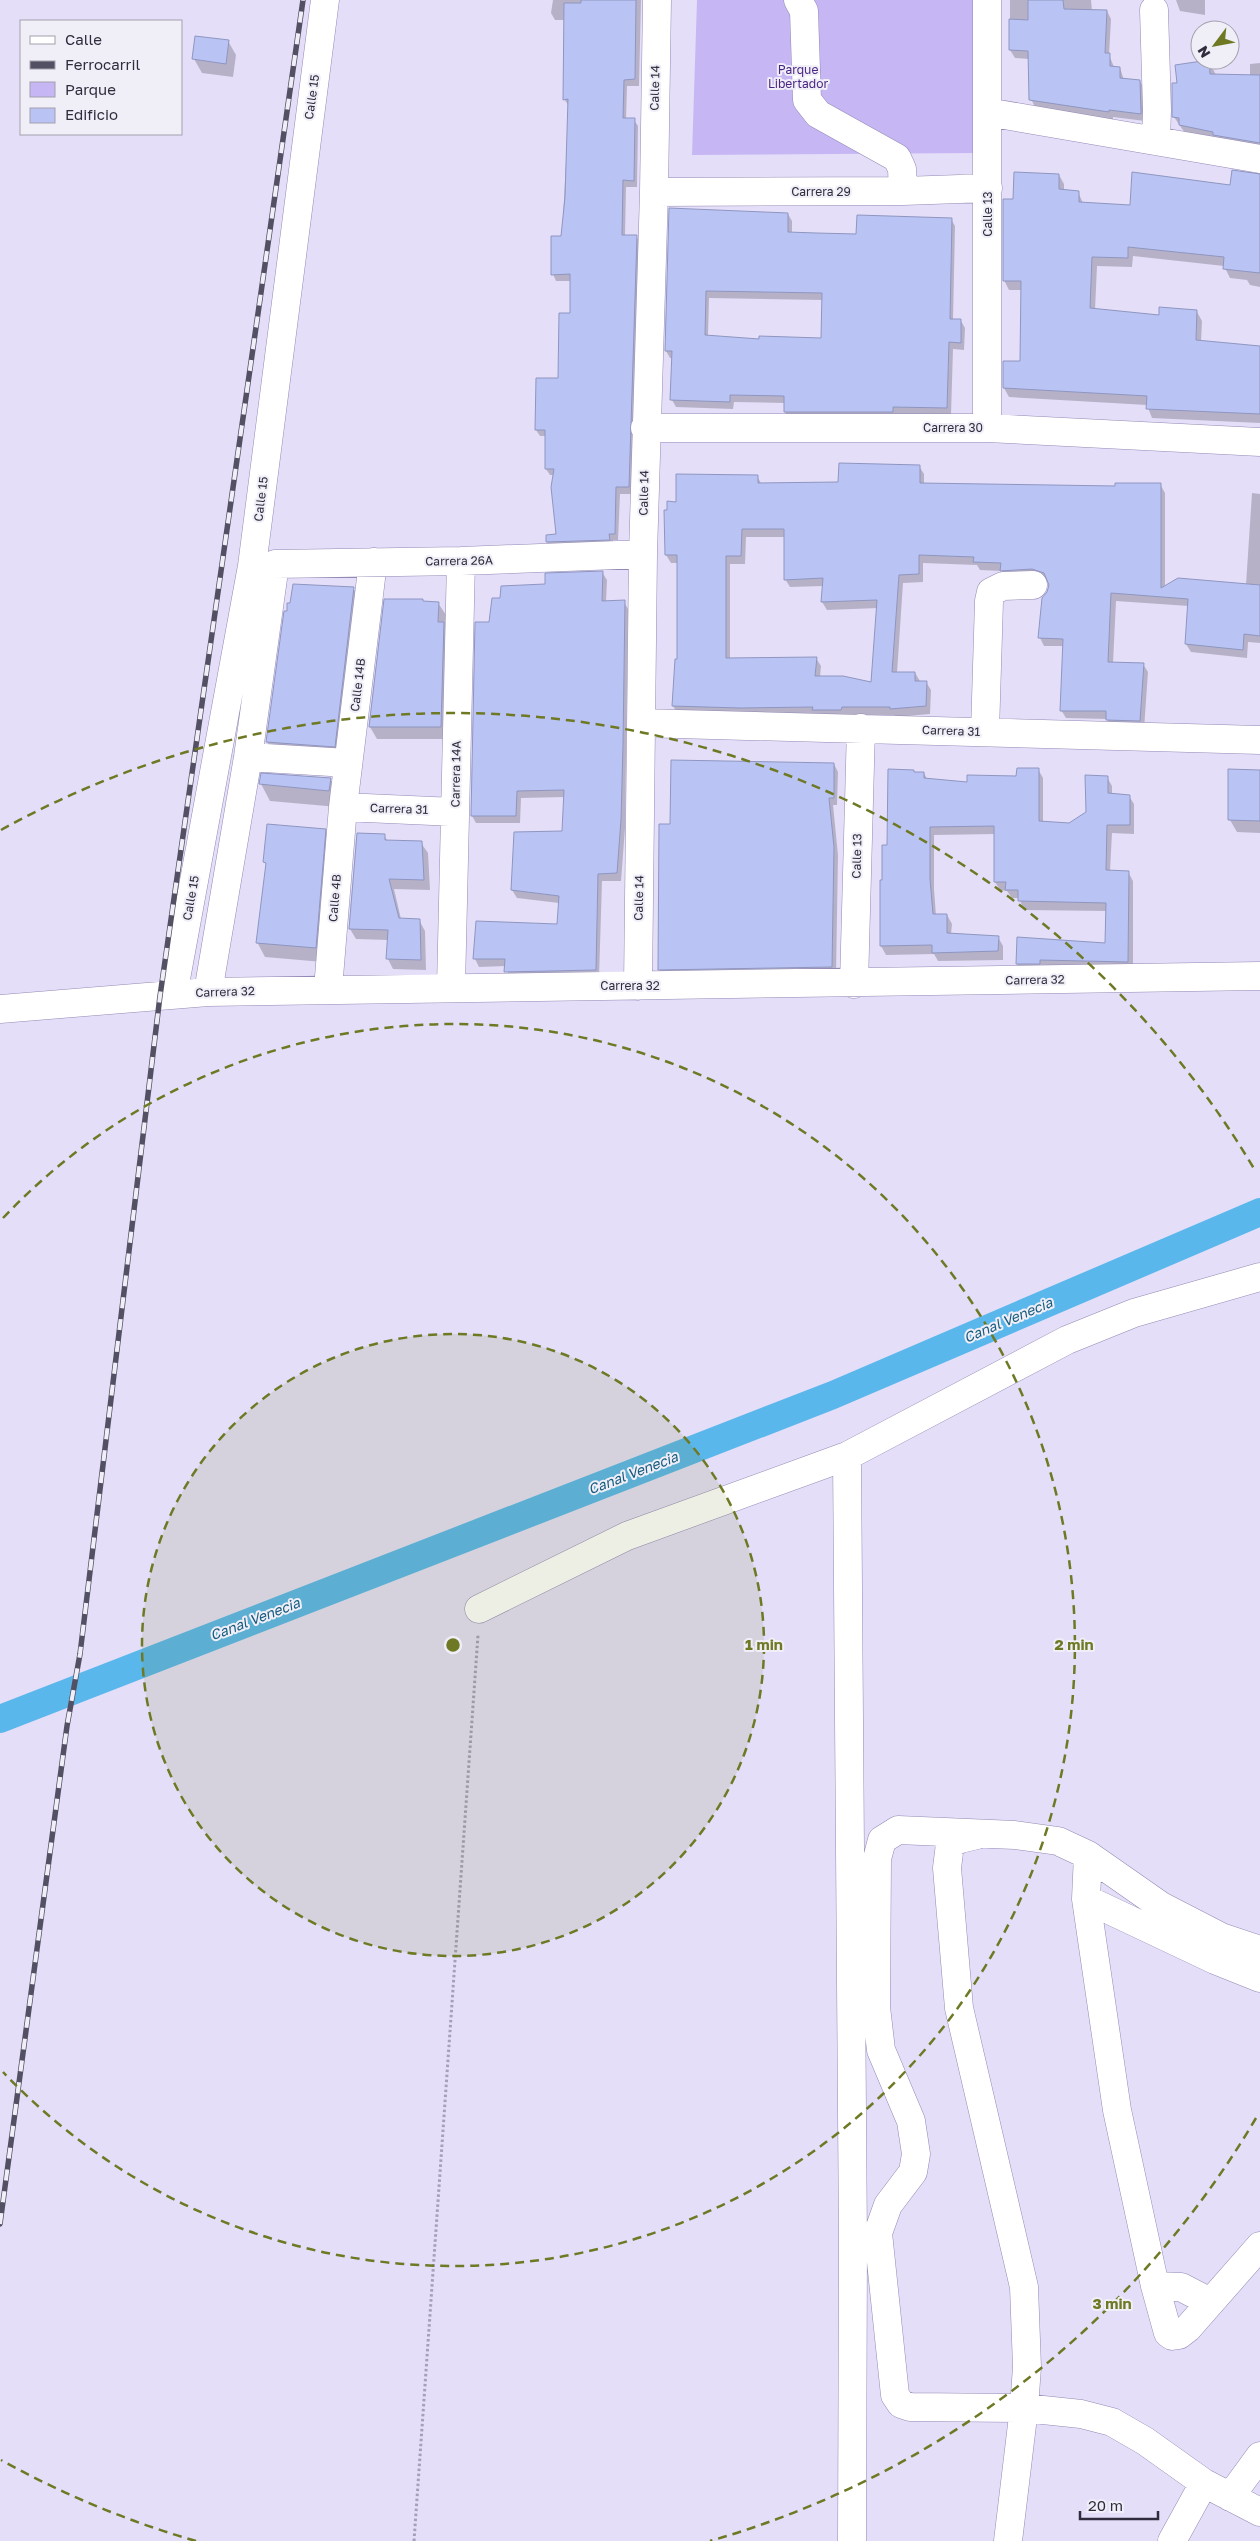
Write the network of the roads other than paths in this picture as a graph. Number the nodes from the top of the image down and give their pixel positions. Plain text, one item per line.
1 (326, 0) edge
2 (656, 0) edge
3 (798, 0) edge
4 (987, 0) edge
5 (1154, 10) dead end
6 (987, 112) junction
7 (1156, 141) junction
8 (1260, 159) edge
9 (988, 188) junction
10 (903, 191) junction
11 (654, 192) junction
12 (645, 428) junction
13 (987, 428) junction
14 (1260, 442) edge
15 (643, 554) junction
16 (461, 561) junction
17 (373, 562) junction
18 (1033, 585) dead end
19 (641, 723) junction
20 (861, 728) junction
21 (985, 732) junction
22 (1260, 740) edge
23 (248, 757) junction
24 (348, 763) junction
25 (343, 807) junction
26 (455, 812) junction
27 (1260, 976) edge
28 (854, 984) junction
29 (638, 986) junction
30 (451, 987) junction
31 (328, 989) junction
32 (208, 992) junction
33 (173, 995) junction
34 (0, 1010) edge
35 (1260, 1277) edge
36 (847, 1456) junction
37 (479, 1609) road end
38 (977, 1835) junction
39 (1088, 1855) junction
40 (1086, 1899) junction
41 (1260, 1950) edge
42 (1260, 1978) edge
43 (1260, 2246) edge
44 (1155, 2286) junction
45 (1210, 2302) junction
46 (1024, 2408) junction
47 (1260, 2456) edge
48 (1204, 2483) junction
49 (1230, 2497) junction
50 (1260, 2512) edge
51 (852, 2541) edge
52 (1008, 2541) edge
53 (1172, 2541) edge

1 - 33 street, Calle 15
2 - 11 street, Calle 14
3 - 10 street
4 - 6 street, Calle 13
5 - 7 street
6 - 7 street
6 - 9 street, Calle 13
7 - 8 street
9 - 10 street, Carrera 29
9 - 13 street, Calle 13
10 - 11 street, Carrera 29
11 - 12 street, Calle 14
12 - 13 street, Carrera 30
12 - 15 street, Calle 14
13 - 14 street, Carrera 30
15 - 16 street, Carrera 26A
15 - 19 street, Calle 14
16 - 17 street, Carrera 26A
16 - 26 street, Carrera 14A
17 - 23 street, Carrera 26A
17 - 24 street, Calle 14B
18 - 21 street
19 - 20 street, Carrera 31
19 - 29 street, Calle 14
20 - 21 street, Carrera 31
20 - 28 street, Calle 13
21 - 22 street, Carrera 31
23 - 24 street
23 - 32 street
24 - 25 street, Calle 14B
25 - 26 street, Carrera 31
25 - 31 street, Calle 4B
26 - 30 street, Carrera 14A
27 - 28 street, Carrera 32
28 - 29 street, Carrera 32
29 - 30 street, Carrera 32
30 - 31 street, Carrera 32
31 - 32 street, Carrera 32
32 - 33 street, Carrera 32
33 - 34 street, Carrera 32
35 - 36 street
36 - 37 street
36 - 51 street
38 - 39 street
38 - 46 street
38 - 46 street
39 - 40 street
39 - 41 street
40 - 42 street
40 - 44 street
43 - 45 street
44 - 45 street
44 - 45 street
46 - 48 street
46 - 52 street
47 - 49 street
48 - 49 street
48 - 53 street
49 - 50 street

